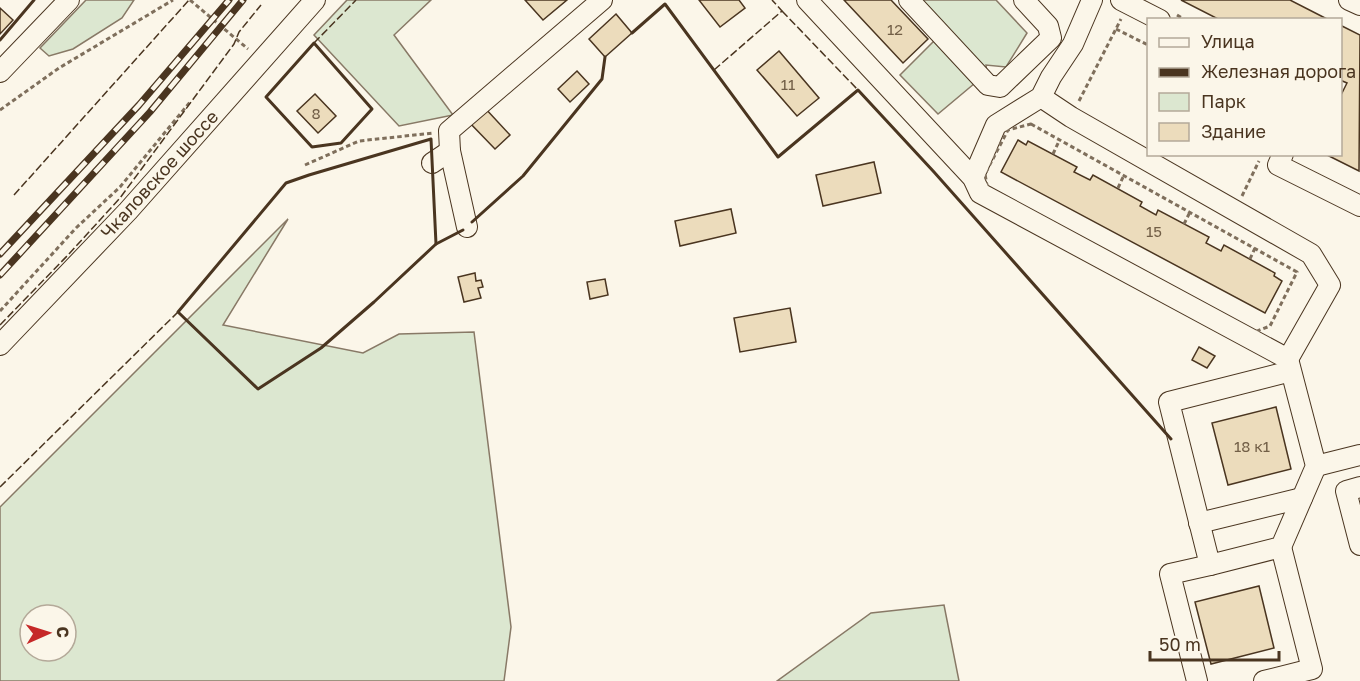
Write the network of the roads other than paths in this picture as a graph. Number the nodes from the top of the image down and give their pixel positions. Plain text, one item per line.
1 (69, 0) edge
2 (315, 0) edge
3 (602, 0) edge
4 (807, 0) edge
5 (909, 0) edge
6 (1024, 0) edge
7 (1092, 0) edge
8 (1350, 0) edge
9 (1125, 2) edge
10 (1360, 5) edge
11 (1156, 18) edge
12 (0, 72) edge
13 (1034, 101) junction
14 (450, 151) junction
15 (1282, 156) edge
16 (432, 163) dead end
17 (973, 178) junction
18 (1360, 206) edge
19 (467, 227) dead end
20 (0, 345) edge
21 (1289, 365) junction
22 (1360, 455) edge
23 (1316, 466) junction
24 (1353, 489) edge
25 (1302, 498) junction
26 (1199, 523) junction
27 (1360, 545) edge
28 (1281, 547) junction
29 (1210, 565) junction
30 (1197, 681) edge
31 (1264, 681) edge

1 - 12 street
2 - 20 street, Чкаловское шоссе
3 - 14 street
4 - 17 street
5 - 6 street
7 - 13 street
8 - 10 street
9 - 11 street
13 - 17 street
13 - 21 street
14 - 16 street
14 - 19 street
15 - 18 street
17 - 21 street
21 - 23 street
21 - 26 street
22 - 23 street
23 - 25 street
24 - 27 street
25 - 26 street
25 - 28 street
26 - 29 street
28 - 29 street
28 - 31 street
29 - 30 street

